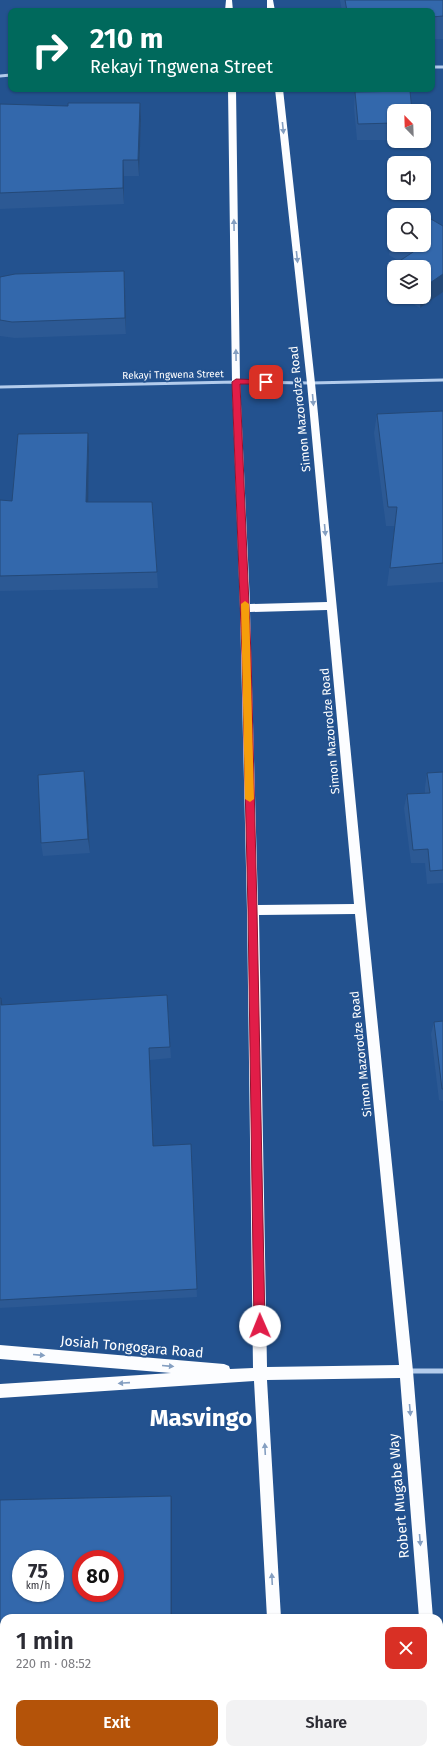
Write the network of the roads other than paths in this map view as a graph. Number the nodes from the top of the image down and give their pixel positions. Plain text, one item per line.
1 (232, 92) edge
2 (279, 92) edge
3 (443, 380) edge
4 (236, 382) junction
5 (311, 383) junction
6 (0, 387) edge
7 (332, 606) junction
8 (245, 608) junction
9 (360, 909) junction
10 (253, 910) junction
11 (0, 1352) edge
12 (406, 1371) junction
13 (443, 1371) edge
14 (260, 1374) junction
15 (0, 1391) edge
16 (274, 1614) edge
17 (426, 1614) edge

4 -> 1 highway
2 -> 5 highway, Simon Mazorodze Road
3 - 5 street, Rekayi Tngwena Street
4 - 5 street, Rekayi Tngwena Street
4 - 6 street, Rekayi Tngwena Street
4 - 8 highway
5 -> 7 highway, Simon Mazorodze Road
7 - 8 highway
7 - 9 highway, Simon Mazorodze Road
8 - 10 highway
9 - 10 highway
9 - 12 highway, Simon Mazorodze Road
10 - 14 highway
11 -> 14 highway, Josiah Tongogara Road
12 - 13 street
12 - 14 highway, Josiah Tongogara Road
12 -> 17 highway, Robert Mugabe Way
14 -> 15 highway, Josiah Tongogara Road
16 -> 14 highway

